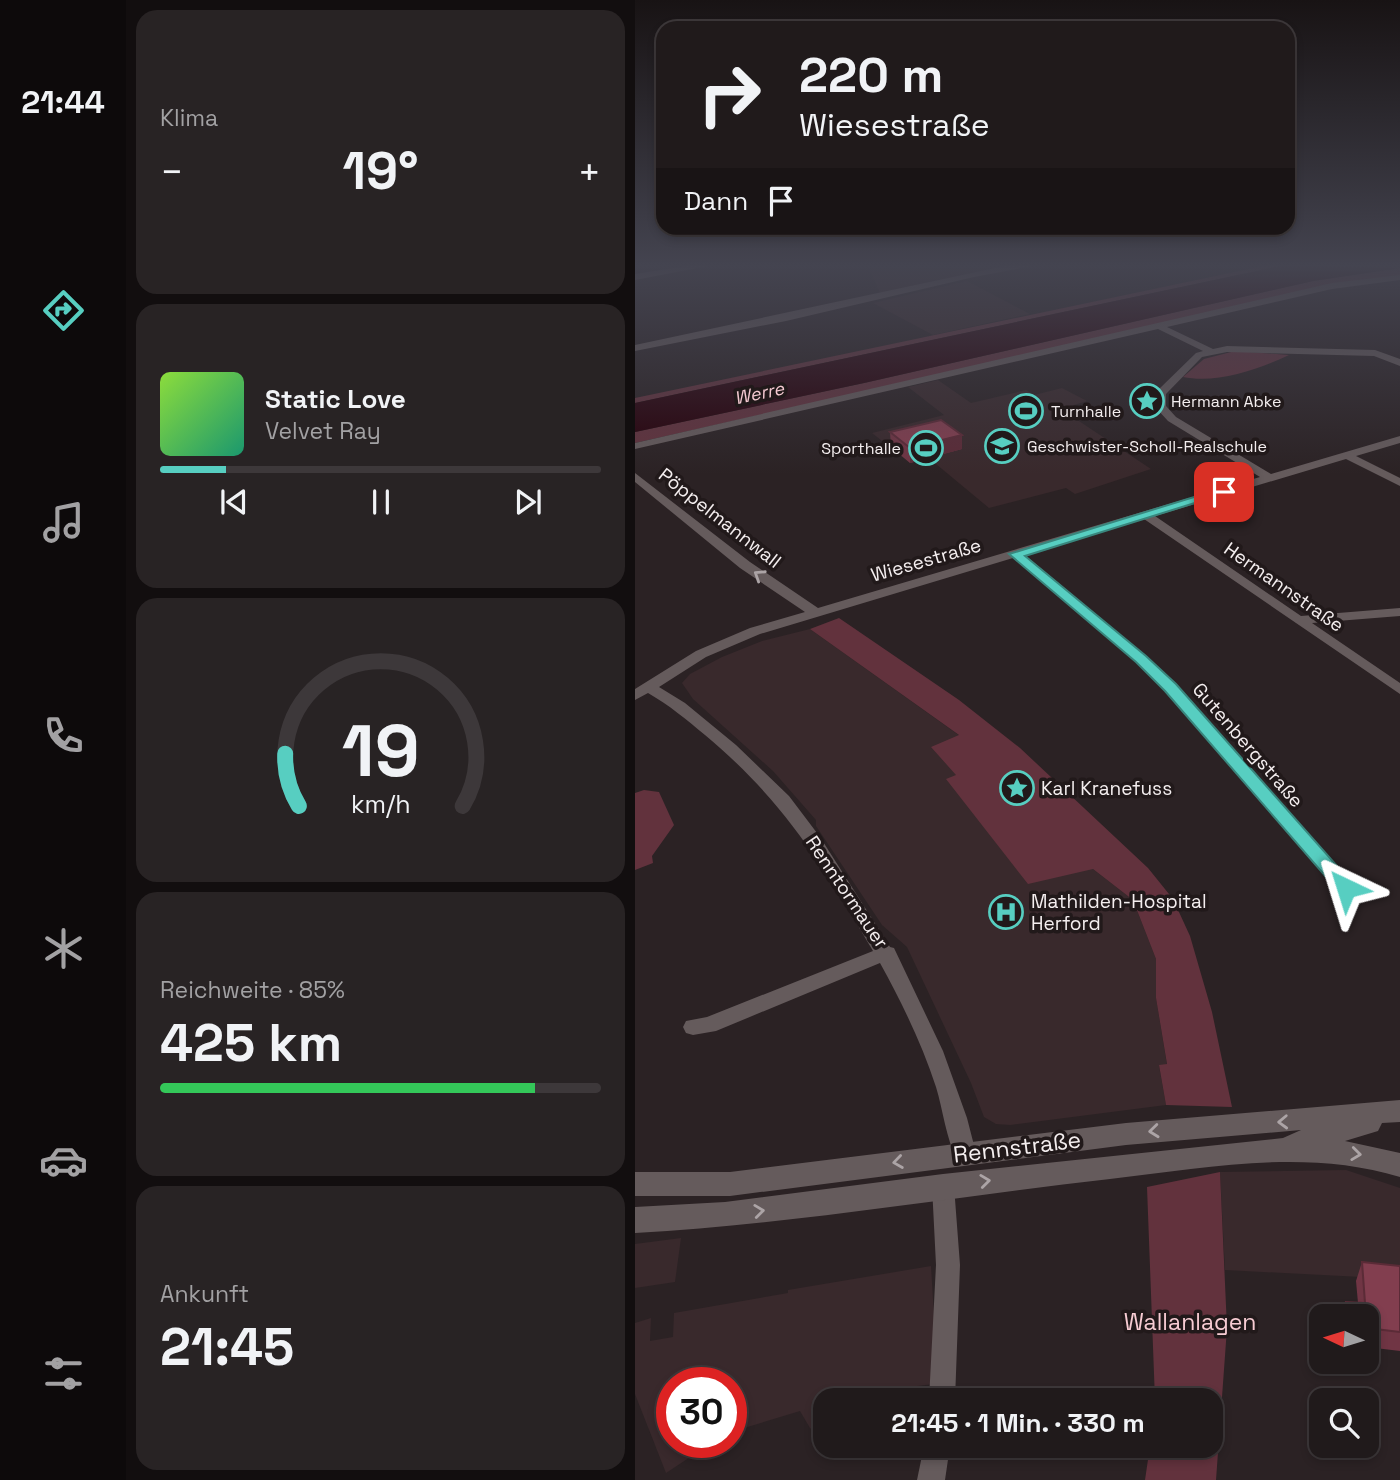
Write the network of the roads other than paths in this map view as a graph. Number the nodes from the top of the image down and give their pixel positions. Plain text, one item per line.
1 (701, 335) edge
2 (1125, 335) edge
3 (1177, 335) edge
4 (635, 348) edge
5 (1400, 348) edge
6 (1210, 351) junction
7 (1375, 354) junction
8 (1400, 363) edge
9 (1400, 439) edge
10 (637, 445) edge
11 (1347, 455) junction
12 (635, 476) edge
13 (1270, 478) junction
14 (1400, 483) edge
15 (1147, 516) junction
16 (1016, 554) junction
17 (1400, 611) edge
18 (816, 613) junction
19 (1298, 620) junction
20 (640, 690) edge
21 (1400, 690) edge
22 (1346, 888) dead end
23 (887, 953) junction
24 (693, 1027) dead end
25 (1400, 1112) edge
26 (1275, 1149) junction
27 (965, 1153) junction
28 (1400, 1165) edge
29 (635, 1184) edge
30 (943, 1186) junction
31 (635, 1220) edge
32 (942, 1388) edge
33 (935, 1458) edge
34 (931, 1480) edge

1 - 4 main road
2 - 10 street
3 - 6 street
5 - 7 street
6 - 7 street
6 - 13 street
7 - 8 street
9 - 11 street, Wiesestraße
11 - 13 street, Wiesestraße
11 - 14 street
18 -> 12 street, Pöppelmannwall
13 - 15 street, Wiesestraße
15 - 16 street, Wiesestraße
15 - 19 street, Hermannstraße
16 - 18 street, Wiesestraße
16 - 22 street, Gutenbergstraße
17 - 19 street
18 - 20 street, Wiesestraße
19 - 21 street, Hermannstraße
20 - 23 street, Renntormauer
23 - 24 street
23 - 27 street, Renntormauer
25 - 26 main road
25 -> 27 main road, Rennstraße
26 -> 28 main road
30 -> 26 main road, Rennstraße
27 -> 29 main road, Rennstraße
31 -> 30 main road, Rennstraße
30 - 32 street
33 - 34 street

